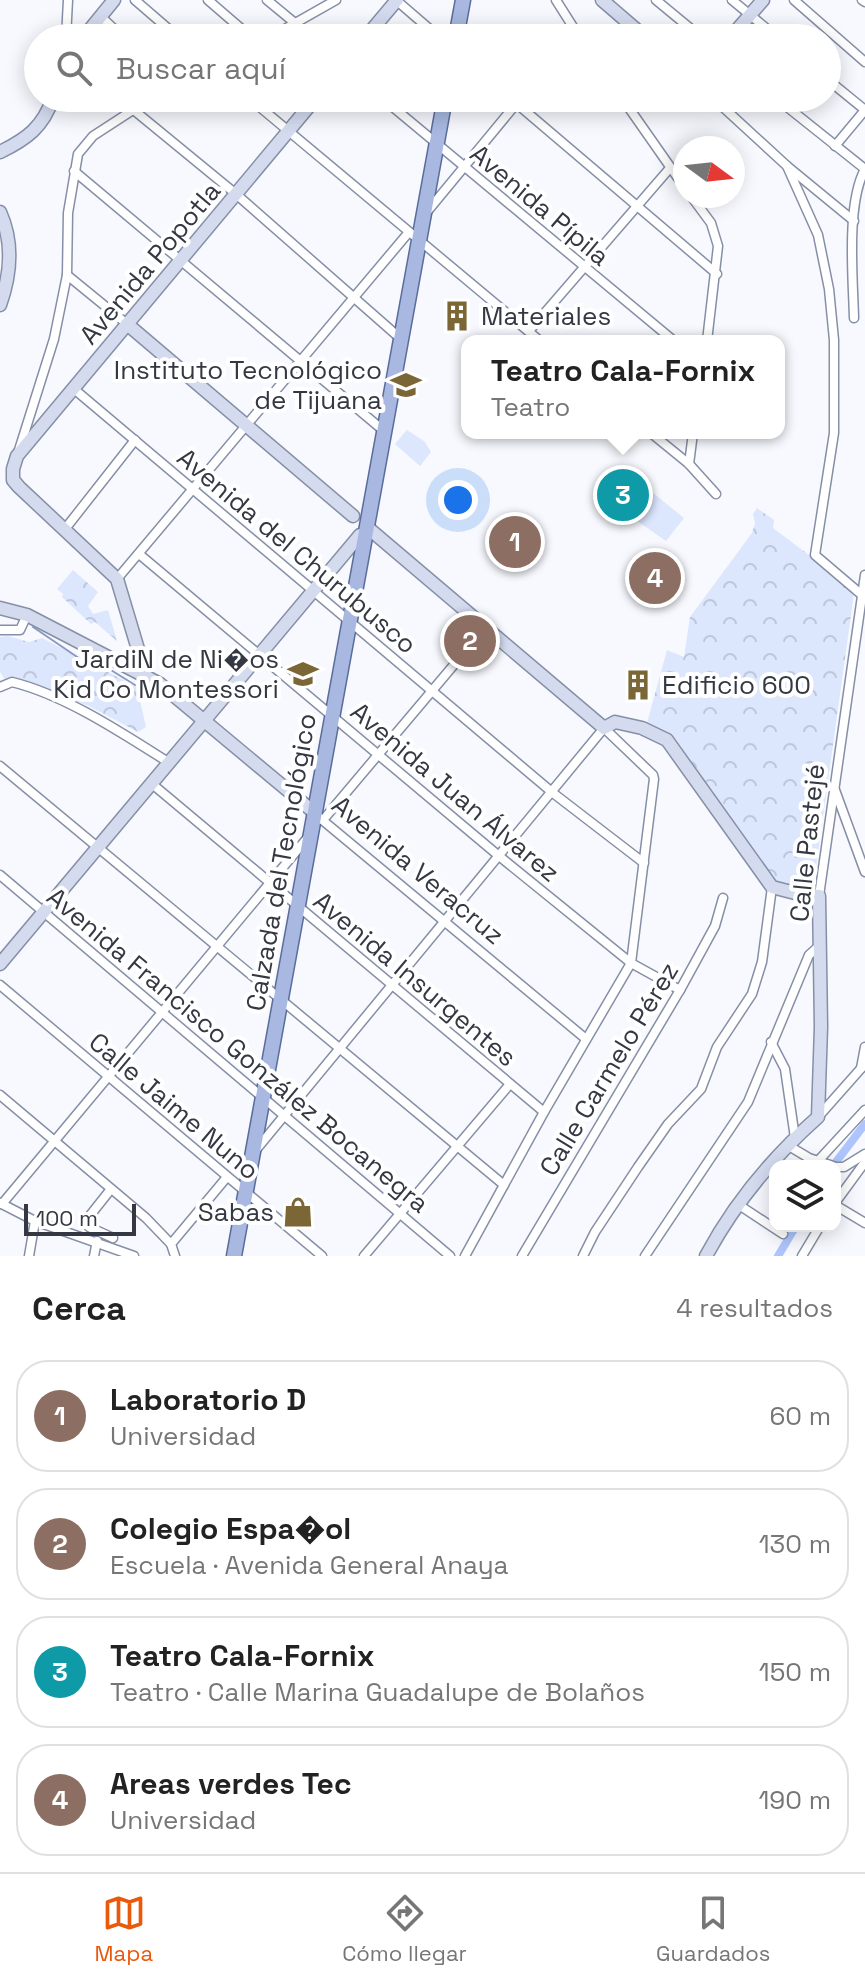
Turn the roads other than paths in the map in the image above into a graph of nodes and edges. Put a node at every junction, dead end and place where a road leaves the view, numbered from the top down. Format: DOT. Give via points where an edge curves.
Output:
graph roads {
  1 [pos="68,0"];
  2 [pos="114,0"];
  3 [pos="135,0"];
  4 [pos="208,0"];
  5 [pos="267,0"];
  6 [pos="336,0"];
  7 [pos="397,0"];
  8 [pos="463,0"];
  9 [pos="556,0"];
  10 [pos="602,0"];
  11 [pos="656,0"];
  12 [pos="732,0"];
  13 [pos="763,0"];
  14 [pos="794,0"];
  15 [pos="750,15"];
  16 [pos="100,16"];
  17 [pos="295,23"];
  18 [pos="67,24"];
  19 [pos="94,24"];
  20 [pos="109,24"];
  21 [pos="163,24"];
  22 [pos="236,24"];
  23 [pos="377,24"];
  24 [pos="424,24"];
  25 [pos="459,24"];
  26 [pos="569,24"];
  27 [pos="630,24"];
  28 [pos="685,24"];
  29 [pos="742,24"];
  30 [pos="761,24"];
  31 [pos="821,24"];
  32 [pos="841,41"];
  33 [pos="865,62"];
  34 [pos="841,90"];
  35 [pos="865,110"];
  36 [pos="47,112"];
  37 [pos="130,112"];
  38 [pos="135,112"];
  39 [pos="265,112"];
  40 [pos="305,112"];
  41 [pos="398,112"];
  42 [pos="442,112"];
  43 [pos="507,112"];
  44 [pos="530,112"];
  45 [pos="632,112"];
  46 [pos="728,112"];
  47 [pos="793,112"];
  48 [pos="289,132"];
  49 [pos="436,145"];
  50 [pos="835,146"];
  51 [pos="0,152"];
  52 [pos="787,166"];
  53 [pos="464,167"];
  54 [pos="670,168"];
  55 [pos="865,169"];
  56 [pos="74,171"];
  57 [pos="673,172"];
  58 [pos="236,194"];
  59 [pos="637,206"];
  60 [pos="700,208"];
  61 [pos="0,212"];
  62 [pos="423,217"];
  63 [pos="854,221"];
  64 [pos="414,236"];
  65 [pos="180,261"];
  66 [pos="584,267"];
  67 [pos="717,274"];
  68 [pos="67,275"];
  69 [pos="355,298"];
  70 [pos="0,305"];
  71 [pos="854,318"];
  72 [pos="127,324"];
  73 [pos="529,331"];
  74 [pos="533,335"];
  75 [pos="667,335"];
  76 [pos="708,335"];
  77 [pos="401,339"];
  78 [pos="301,360"];
  79 [pos="74,389"];
  80 [pos="246,426"];
  81 [pos="384,431"];
  82 [pos="658,439"];
  83 [pos="692,439"];
  84 [pos="135,440"];
  85 [pos="17,456"];
  86 [pos="689,464"];
  87 [pos="6,478"];
  88 [pos="193,489"];
  89 [pos="716,494"];
  90 [pos="353,516"];
  91 [pos="65,529"];
  92 [pos="363,531"];
  93 [pos="139,554"];
  94 [pos="865,575"];
  95 [pos="117,579"];
  96 [pos="313,590"];
  97 [pos="862,595"];
  98 [pos="0,608"];
  99 [pos="27,615"];
  100 [pos="349,621"];
  101 [pos="485,628"];
  102 [pos="0,630"];
  103 [pos="259,655"];
  104 [pos="146,676"];
  105 [pos="0,687"];
  106 [pos="432,691"];
  107 [pos="332,716"];
  108 [pos="203,719"];
  109 [pos="604,728"];
  110 [pos="378,755"];
  111 [pos="168,762"];
  112 [pos="0,766"];
  113 [pos="151,783"];
  114 [pos="834,786"];
  115 [pos="553,793"];
  116 [pos="319,816"];
  117 [pos="311,833"];
  118 [pos="98,847"];
  119 [pos="499,856"];
  120 [pos="644,863"];
  121 [pos="865,872"];
  122 [pos="0,875"];
  123 [pos="269,883"];
  124 [pos="772,887"];
  125 [pos="819,896"];
  126 [pos="723,898"];
  127 [pos="298,906"];
  128 [pos="44,912"];
  129 [pos="444,921"];
  130 [pos="819,946"];
  131 [pos="216,947"];
  132 [pos="631,963"];
  133 [pos="0,964"];
  134 [pos="391,984"];
  135 [pos="0,985"];
  136 [pos="680,990"];
  137 [pos="280,1001"];
  138 [pos="162,1011"];
  139 [pos="586,1039"];
  140 [pos="771,1042"];
  141 [pos="865,1047"];
  142 [pos="338,1048"];
  143 [pos="863,1066"];
  144 [pos="108,1077"];
  145 [pos="510,1084"];
  146 [pos="0,1095"];
  147 [pos="263,1097"];
  148 [pos="865,1110"];
  149 [pos="544,1112"];
  150 [pos="284,1115"];
  151 [pos="818,1117"];
  152 [pos="54,1141"];
  153 [pos="792,1142"];
  154 [pos="456,1147"];
  155 [pos="252,1154"];
  156 [pos="865,1154"];
  157 [pos="819,1160"];
  158 [pos="830,1160"];
  159 [pos="865,1162"];
  160 [pos="841,1167"];
  161 [pos="227,1177"];
  162 [pos="504,1185"];
  163 [pos="111,1189"];
  164 [pos="245,1192"];
  165 [pos="841,1196"];
  166 [pos="1,1203"];
  167 [pos="739,1205"];
  168 [pos="841,1208"];
  169 [pos="400,1214"];
  170 [pos="35,1221"];
  171 [pos="769,1223"];
  172 [pos="865,1223"];
  173 [pos="816,1232"];
  174 [pos="113,1238"];
  175 [pos="97,1241"];
  176 [pos="171,1244"];
  177 [pos="710,1255"];
  178 [pos="29,1256"];
  179 [pos="94,1256"];
  180 [pos="134,1256"];
  181 [pos="175,1256"];
  182 [pos="234,1256"];
  183 [pos="322,1256"];
  184 [pos="364,1256"];
  185 [pos="450,1256"];
  186 [pos="465,1256"];
  187 [pos="522,1256"];
  188 [pos="583,1256"];
  189 [pos="645,1256"];
  190 [pos="802,1256"];
  1 -- 18 [label="street"];
  2 -- 16 [label="street"];
  3 -- 21 [label="street"];
  4 -- 22 [label="street"];
  5 -- 17 [label="street"];
  6 -- 17 [label="street"];
  7 -- 23 [label="street"];
  7 -- 24 [label="street"];
  8 -- 25 [label="main road"];
  9 -- 26 [label="street"];
  10 -- 27 [label="street"];
  11 -- 28 [label="street"];
  12 -- 15 [label="street"];
  13 -- 15 [label="street"];
  14 -- 31 [label="street"];
  15 -- 29 [label="street"];
  15 -- 30 [label="street"];
  16 -- 19 [label="street"];
  16 -- 20 [label="street"];
  32 -- 33 [label="street"];
  34 -- 35 [label="street"];
  35 -- 50 [label="street"];
  36 -- 51 [label="street" via="32,135"];
  37 -- 56 [label="street" via="88,140"];
  38 -- 58 [label="street"];
  39 -- 48 [label="street"];
  40 -- 48 [label="street, Avenida Popotla"];
  41 -- 49 [label="street, Avenida Pípila"];
  42 -- 49 [label="main road, Calzada del Tecnológico"];
  43 -- 53 [label="street"];
  44 -- 59 [label="street"];
  45 -- 54 [label="street"];
  46 -- 52 [label="street"];
  47 -- 50 [label="street"];
  48 -- 58 [label="street, Avenida Popotla"];
  48 -- 64 [label="street"];
  49 -- 53 [label="street, Avenida Pípila"];
  49 -- 62 [label="main road, Calzada del Tecnológico"];
  50 -- 55 [label="street"];
  52 -- 63 [label="street"];
  52 -- 97 [label="street" via="818,235 834,340 834,433 815,555"];
  53 -- 62 [label="street"];
  53 -- 66 [label="street, Avenida Pípila"];
  54 -- 57 [label="street"];
  54 -- 59 [label="street"];
  55 -- 63 [label="street"];
  56 -- 65 [label="street"];
  56 -- 68 [label="street"];
  58 -- 65 [label="street, Avenida Popotla"];
  58 -- 69 [label="street"];
  59 -- 66 [label="street"];
  59 -- 67 [label="street"];
  60 -- 67 [label="street" via="718,246"];
  61 -- 70 [label="street" via="10,252"];
  62 -- 64 [label="main road, Calzada del Tecnológico"];
  63 -- 71 [label="street"];
  64 -- 69 [label="street"];
  64 -- 73 [label="street"];
  64 -- 77 [label="main road, Calzada del Tecnológico"];
  65 -- 72 [label="street, Avenida Popotla"];
  65 -- 78 [label="street"];
  66 -- 73 [label="street"];
  66 -- 75 [label="street, Avenida Pípila"];
  67 -- 76 [label="street"];
  68 -- 72 [label="street"];
  68 -- 85 [label="street" via="54,339"];
  69 -- 77 [label="street"];
  69 -- 78 [label="street"];
  72 -- 79 [label="street, Avenida Popotla"];
  72 -- 80 [label="street"];
  73 -- 74 [label="street"];
  77 -- 81 [label="main road, Calzada del Tecnológico"];
  78 -- 80 [label="street"];
  78 -- 81 [label="street"];
  79 -- 84 [label="street, Avenida del Churubusco"];
  79 -- 85 [label="street, Avenida Popotla"];
  80 -- 88 [label="street"];
  80 -- 90 [label="street"];
  81 -- 92 [label="main road, Calzada del Tecnológico"];
  82 -- 86 [label="street"];
  83 -- 86 [label="street"];
  84 -- 88 [label="street, Avenida del Churubusco"];
  84 -- 91 [label="street"];
  85 -- 87 [label="street"];
  86 -- 89 [label="street"];
  87 -- 91 [label="street"];
  88 -- 93 [label="street"];
  88 -- 96 [label="street, Avenida del Churubusco"];
  90 -- 92 [label="street"];
  91 -- 95 [label="street"];
  92 -- 96 [label="street"];
  92 -- 100 [label="main road, Calzada del Tecnológico"];
  92 -- 101 [label="street"];
  93 -- 95 [label="street"];
  93 -- 103 [label="street, Avenida Juan Álvarez"];
  94 -- 97 [label="street, Calle Pastejé"];
  95 -- 104 [label="street"];
  96 -- 100 [label="street, Avenida del Churubusco"];
  96 -- 103 [label="street"];
  97 -- 114 [label="street, Calle Pastejé"];
  98 -- 99 [label="street, Avenida Veracruz"];
  99 -- 102 [label="street" via="20,630"];
  99 -- 104 [label="street, Avenida Veracruz"];
  100 -- 106 [label="street, Avenida del Churubusco"];
  100 -- 107 [label="main road, Calzada del Tecnológico"];
  101 -- 106 [label="street"];
  101 -- 109 [label="street"];
  103 -- 107 [label="street, Avenida Juan Álvarez"];
  103 -- 108 [label="street"];
  104 -- 108 [label="street, Avenida Veracruz"];
  105 -- 111 [label="street" via="14,682 38,692 97,719"];
  106 -- 110 [label="street"];
  106 -- 115 [label="street, Avenida del Churubusco"];
  107 -- 110 [label="street, Avenida Juan Álvarez"];
  107 -- 116 [label="main road, Calzada del Tecnológico"];
  108 -- 111 [label="street"];
  108 -- 116 [label="street, Avenida Veracruz"];
  109 -- 115 [label="street"];
  109 -- 120 [label="street" via="653,775"];
  109 -- 124 [label="street" via="615,722 667,740"];
  110 -- 116 [label="street"];
  110 -- 119 [label="street, Avenida Juan Álvarez"];
  111 -- 113 [label="street"];
  112 -- 118 [label="street"];
  113 -- 118 [label="street"];
  113 -- 123 [label="street, Avenida Insurgentes"];
  114 -- 121 [label="street"];
  114 -- 125 [label="street, Calle Pastejé"];
  115 -- 119 [label="street"];
  115 -- 120 [label="street, Avenida del Churubusco"];
  116 -- 117 [label="main road, Calzada del Tecnológico"];
  116 -- 129 [label="street, Avenida Veracruz"];
  117 -- 123 [label="street"];
  117 -- 127 [label="main road, Calzada del Tecnológico"];
  118 -- 128 [label="street"];
  118 -- 131 [label="street"];
  119 -- 129 [label="street"];
  119 -- 132 [label="street, Avenida Juan Álvarez"];
  120 -- 132 [label="street"];
  122 -- 128 [label="street, Avenida Francisco González Bocanegra"];
  123 -- 127 [label="street, Avenida Insurgentes"];
  123 -- 131 [label="street"];
  124 -- 125 [label="street"];
  124 -- 188 [label="street" via="752,994 717,1047 701,1089 668,1124"];
  125 -- 130 [label="street, Calle Pastejé"];
  126 -- 136 [label="street, Calle Carmelo Pérez" via="715,926"];
  127 -- 134 [label="street, Avenida Insurgentes"];
  127 -- 137 [label="main road, Calzada del Tecnológico"];
  128 -- 133 [label="street"];
  128 -- 138 [label="street, Avenida Francisco González Bocanegra"];
  129 -- 134 [label="street"];
  129 -- 139 [label="street, Avenida Veracruz"];
  130 -- 140 [label="street" via="809,955"];
  130 -- 151 [label="street, Calle Pastejé"];
  131 -- 137 [label="street"];
  131 -- 138 [label="street"];
  132 -- 136 [label="street, Avenida Juan Álvarez"];
  132 -- 139 [label="street"];
  134 -- 142 [label="street"];
  134 -- 145 [label="street, Avenida Insurgentes"];
  135 -- 144 [label="street, Calle Jaime Nuno"];
  136 -- 187 [label="street, Calle Carmelo Pérez"];
  137 -- 142 [label="street"];
  137 -- 147 [label="main road, Calzada del Tecnológico"];
  138 -- 144 [label="street"];
  138 -- 147 [label="street, Avenida Francisco González Bocanegra"];
  139 -- 149 [label="street"];
  140 -- 153 [label="street" via="785,1069"];
  140 -- 189 [label="street" via="748,1102"];
  141 -- 143 [label="street"];
  142 -- 150 [label="street"];
  142 -- 154 [label="street"];
  143 -- 151 [label="street"];
  144 -- 152 [label="street"];
  144 -- 161 [label="street, Calle Jaime Nuno"];
  145 -- 149 [label="street, Avenida Insurgentes"];
  145 -- 154 [label="street"];
  146 -- 152 [label="street"];
  147 -- 150 [label="street, Avenida Francisco González Bocanegra"];
  147 -- 155 [label="main road, Calzada del Tecnológico"];
  148 -- 158 [label="street"];
  149 -- 162 [label="street"];
  150 -- 155 [label="street"];
  150 -- 169 [label="street, Avenida Francisco González Bocanegra"];
  151 -- 153 [label="street"];
  152 -- 163 [label="street"];
  152 -- 166 [label="street"];
  153 -- 157 [label="street"];
  153 -- 167 [label="street"];
  154 -- 162 [label="street"];
  154 -- 169 [label="street"];
  155 -- 164 [label="main road, Calzada del Tecnológico"];
  156 -- 160 [label="street"];
  159 -- 165 [label="street"];
  161 -- 164 [label="street, Calle Jaime Nuno"];
  161 -- 176 [label="street"];
  162 -- 186 [label="street"];
  163 -- 174 [label="street" via="87,1223"];
  163 -- 176 [label="street"];
  164 -- 182 [label="main road, Calzada del Tecnológico"];
  164 -- 183 [label="street, Calle Jaime Nuno"];
  166 -- 170 [label="street"];
  167 -- 171 [label="street"];
  167 -- 177 [label="street"];
  168 -- 172 [label="street"];
  169 -- 184 [label="street"];
  169 -- 185 [label="street, Avenida Francisco González Bocanegra"];
  170 -- 175 [label="street"];
  170 -- 178 [label="street"];
  173 -- 190 [label="street"];
  175 -- 179 [label="street"];
  175 -- 180 [label="street"];
  176 -- 181 [label="street"];
}
